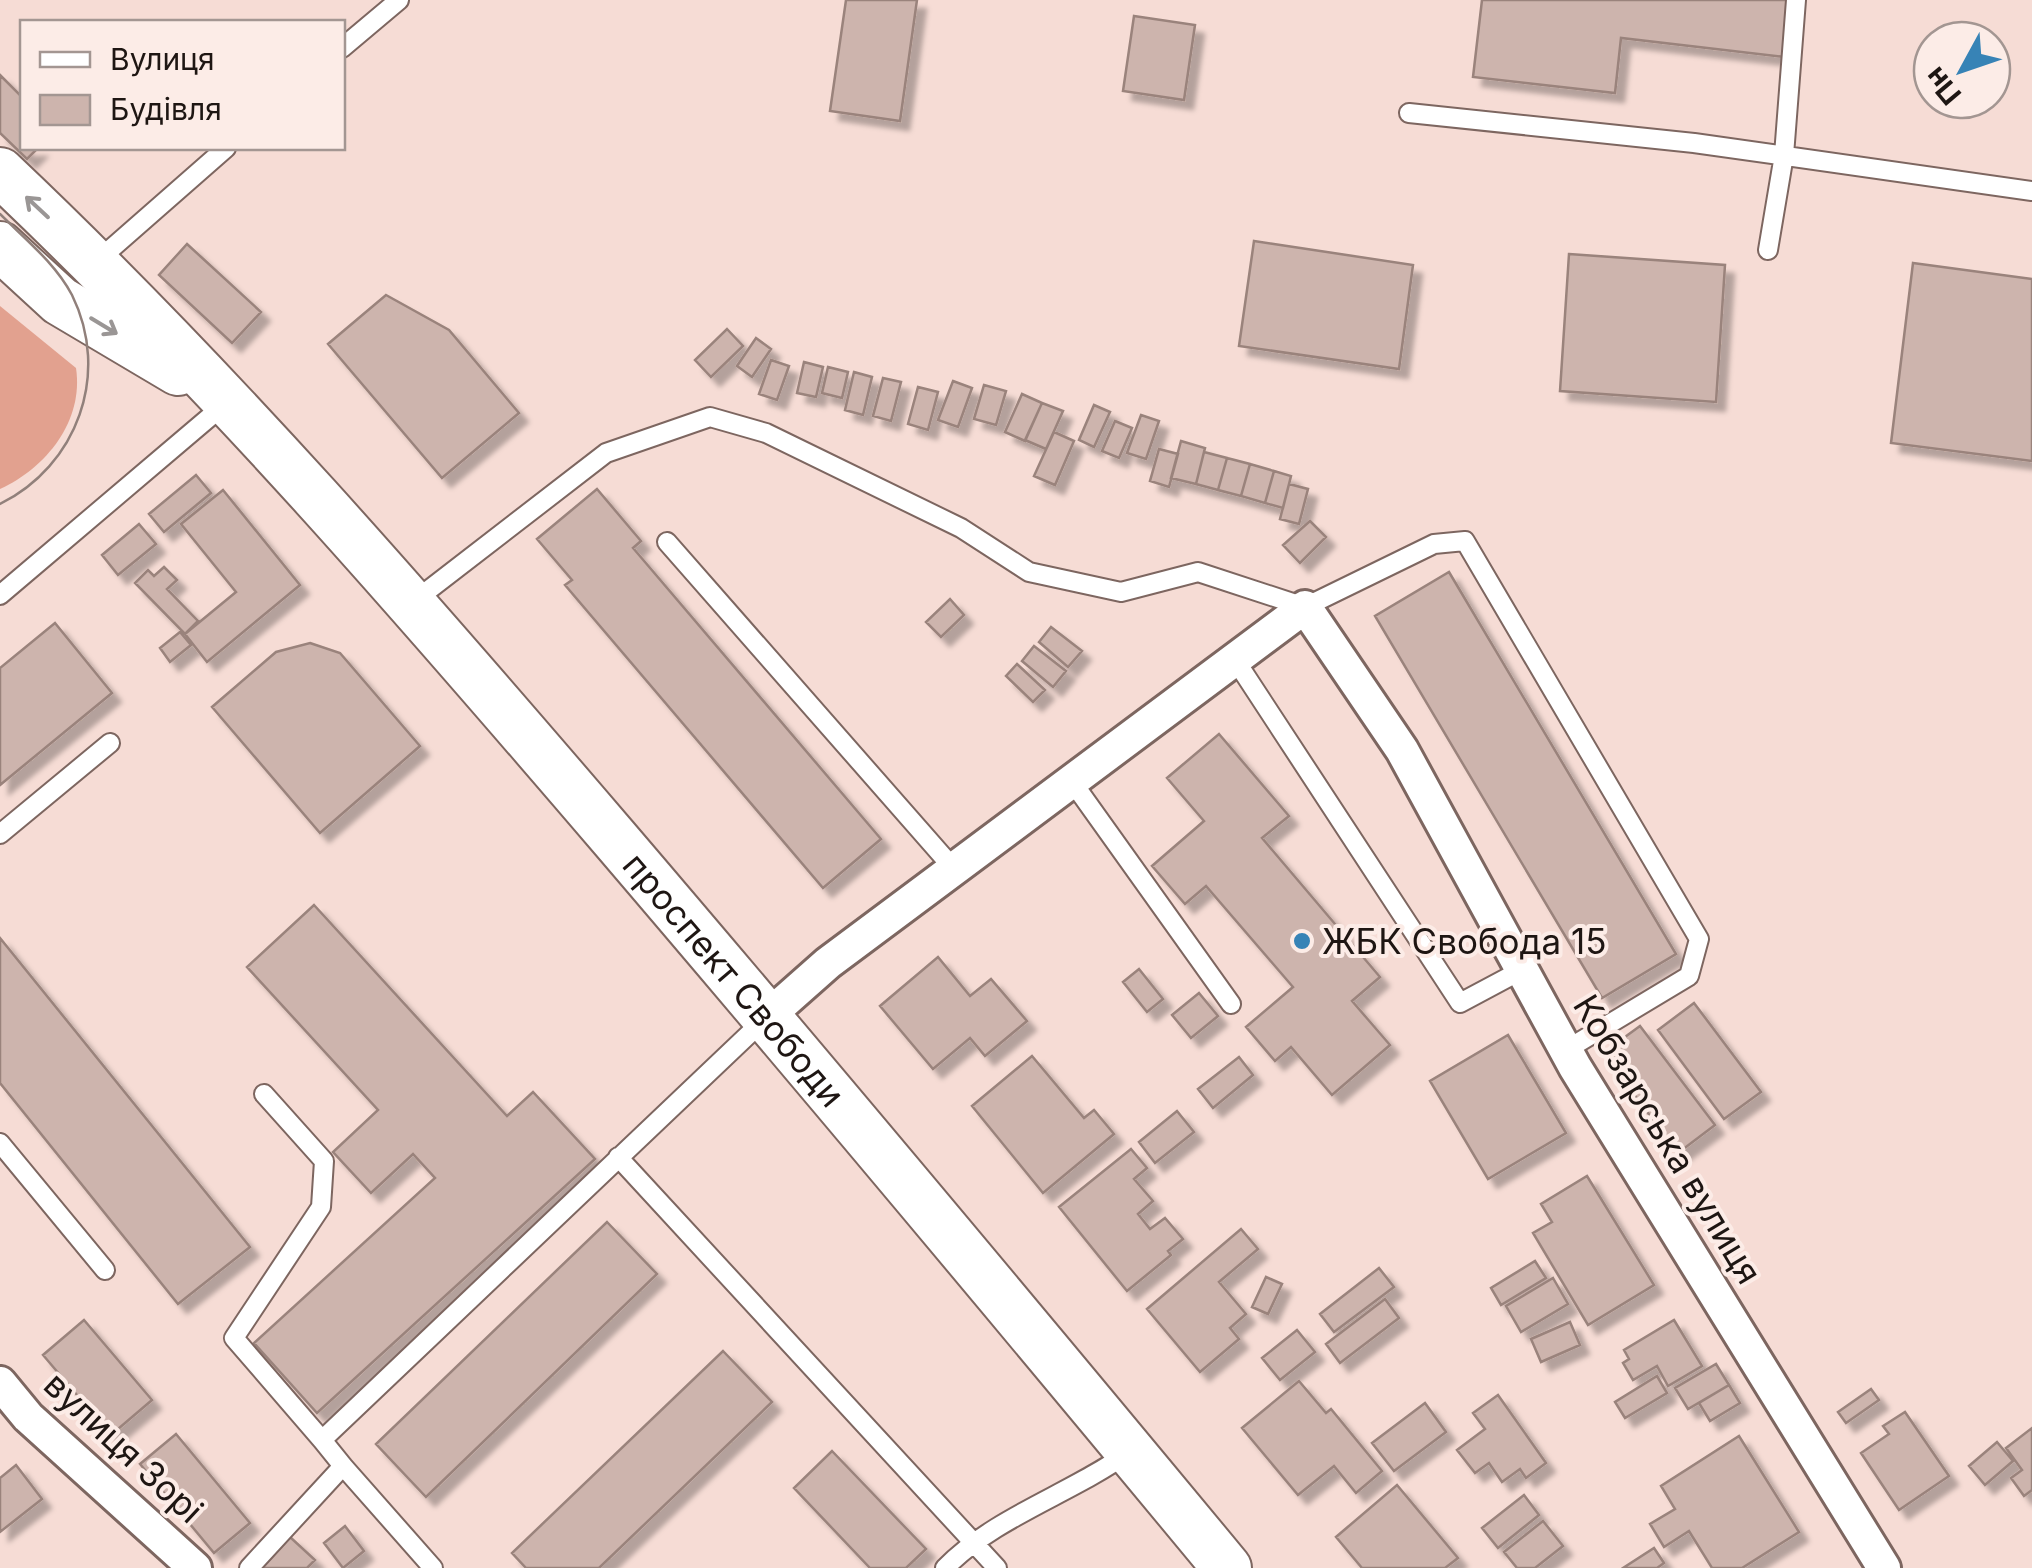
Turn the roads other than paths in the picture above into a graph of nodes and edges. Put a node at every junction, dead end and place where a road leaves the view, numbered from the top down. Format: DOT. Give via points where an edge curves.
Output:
graph roads {
  1 [pos="398,0"];
  2 [pos="1796,0"];
  3 [pos="345,45"];
  4 [pos="1408,113"];
  5 [pos="224,150"];
  6 [pos="1784,154"];
  7 [pos="0,172"];
  8 [pos="2032,190"];
  9 [pos="0,246"];
  10 [pos="1768,250"];
  11 [pos="96,262"];
  12 [pos="228,401"];
  13 [pos="667,542"];
  14 [pos="0,594"];
  15 [pos="413,602"];
  16 [pos="1305,607"];
  17 [pos="1234,658"];
  18 [pos="110,743"];
  19 [pos="1072,780"];
  20 [pos="0,834"];
  21 [pos="954,869"];
  22 [pos="1522,970"];
  23 [pos="1231,1004"];
  24 [pos="768,1017"];
  25 [pos="1566,1050"];
  26 [pos="264,1094"];
  27 [pos="0,1143"];
  28 [pos="618,1157"];
  29 [pos="105,1270"];
  30 [pos="0,1383"];
  31 [pos="322,1440"];
  32 [pos="1130,1451"];
  33 [pos="342,1466"];
  34 [pos="972,1540"];
  35 [pos="195,1568"];
  36 [pos="249,1568"];
  37 [pos="432,1568"];
  38 [pos="945,1568"];
  39 [pos="997,1568"];
  40 [pos="1227,1568"];
  41 [pos="1884,1568"];
  1 -- 3 [label="lane"];
  2 -- 6 [label="lane"];
  4 -- 6 [label="lane"];
  5 -- 11 [label="lane"];
  6 -- 8 [label="lane"];
  6 -- 10 [label="lane"];
  11 -- 7 [label="main road, проспект Свободи, one-way"];
  9 -- 12 [label="main road, проспект Свободи, one-way" via="60,301"];
  11 -- 12 [label="main road, проспект Свободи"];
  12 -- 14 [label="lane"];
  12 -- 15 [label="main road, проспект Свободи"];
  13 -- 21 [label="lane"];
  15 -- 16 [label="lane" via="606,453 710,417 766,433 943,520 1029,572 1122,592 1198,572"];
  15 -- 24 [label="main road, проспект Свободи"];
  16 -- 17 [label="street"];
  16 -- 22 [label="street, Кобзарська вулиця" via="1402,750"];
  16 -- 25 [label="lane" via="1434,544 1465,542 1582,740 1699,939 1689,976"];
  17 -- 19 [label="street"];
  17 -- 22 [label="lane" via="1460,1003"];
  18 -- 20 [label="lane"];
  19 -- 21 [label="street"];
  19 -- 23 [label="lane"];
  21 -- 24 [label="street" via="803,982"];
  22 -- 25 [label="street, Кобзарська вулиця"];
  24 -- 28 [label="lane"];
  24 -- 32 [label="main road, проспект Свободи"];
  25 -- 41 [label="street, Кобзарська вулиця"];
  26 -- 31 [label="lane" via="324,1161 321,1207 234,1338"];
  27 -- 29 [label="lane"];
  28 -- 31 [label="lane"];
  28 -- 34 [label="lane"];
  30 -- 35 [label="street, вулиця Зорі" via="28,1418"];
  31 -- 33 [label="lane"];
  32 -- 34 [label="lane" via="1092,1479"];
  32 -- 40 [label="main road, проспект Свободи"];
  33 -- 36 [label="lane"];
  33 -- 37 [label="lane"];
  34 -- 38 [label="lane"];
  34 -- 39 [label="lane"];
}
